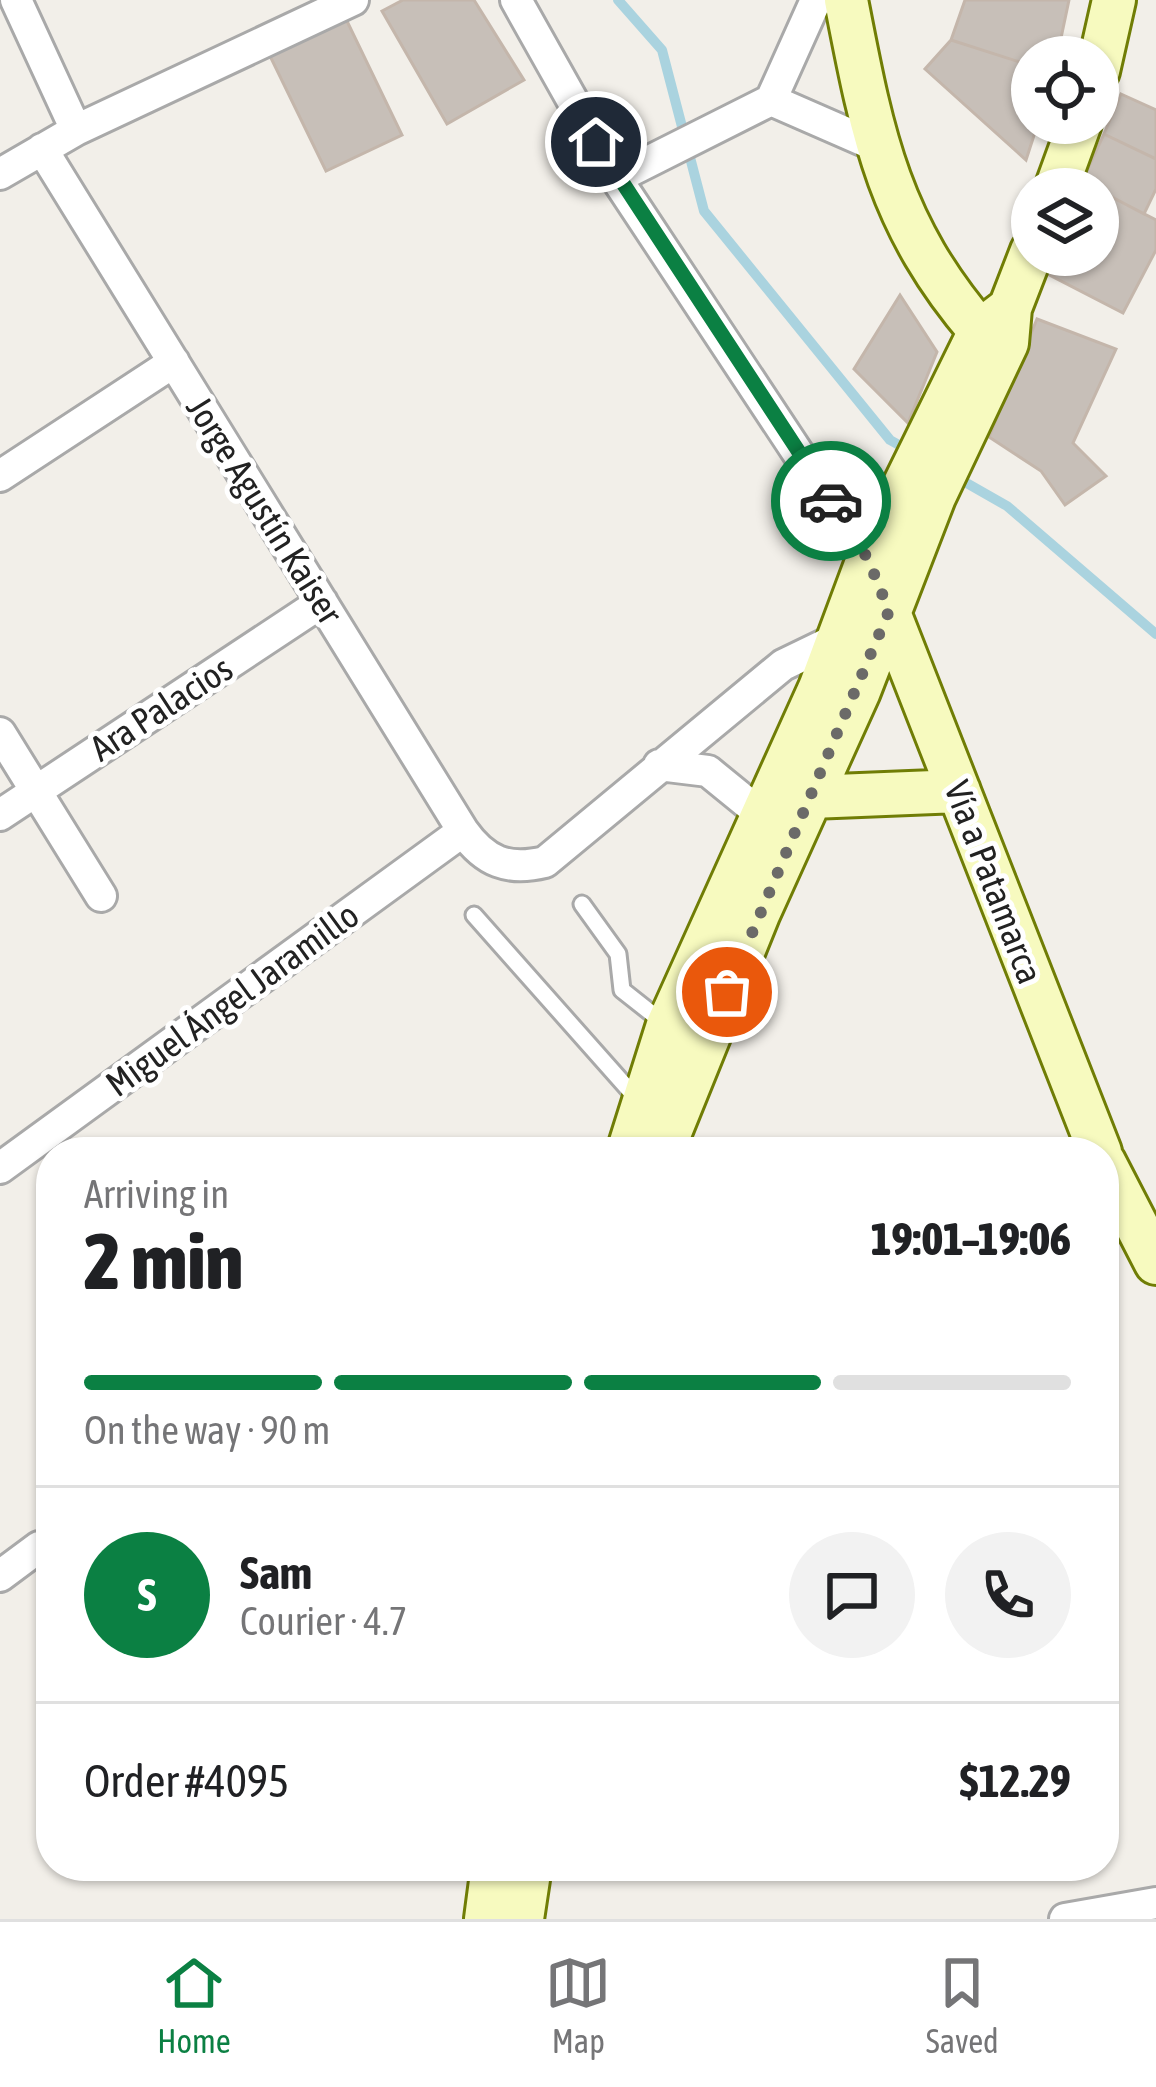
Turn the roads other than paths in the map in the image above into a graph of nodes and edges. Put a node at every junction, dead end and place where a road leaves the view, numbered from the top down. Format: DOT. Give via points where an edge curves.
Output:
graph roads {
  1 [pos="16,0"];
  2 [pos="353,0"];
  3 [pos="516,0"];
  4 [pos="816,0"];
  5 [pos="846,0"];
  6 [pos="1114,0"];
  7 [pos="1106,36"];
  8 [pos="768,102"];
  9 [pos="76,130"];
  10 [pos="874,145"];
  11 [pos="42,149"];
  12 [pos="630,171"];
  13 [pos="0,174"];
  14 [pos="1018,276"];
  15 [pos="995,319"];
  16 [pos="174,362"];
  17 [pos="0,476"];
  18 [pos="918,492"];
  19 [pos="868,559"];
  20 [pos="322,602"];
  21 [pos="868,630"];
  22 [pos="0,733"];
  23 [pos="659,765"];
  24 [pos="35,790"];
  25 [pos="959,790"];
  26 [pos="811,797"];
  27 [pos="0,815"];
  28 [pos="762,815"];
  29 [pos="463,831"];
  30 [pos="100,896"];
  31 [pos="582,904"];
  32 [pos="474,915"];
  33 [pos="668,1025"];
  34 [pos="640,1102"];
  35 [pos="43,1137"];
  36 [pos="632,1137"];
  37 [pos="668,1137"];
  38 [pos="1094,1137"];
  39 [pos="36,1142"];
  40 [pos="0,1168"];
  41 [pos="1119,1191"];
  42 [pos="1156,1263"];
  43 [pos="36,1549"];
  44 [pos="0,1576"];
  45 [pos="491,1881"];
  46 [pos="528,1881"];
  47 [pos="1156,1903"];
  48 [pos="486,1919"];
  49 [pos="522,1919"];
  50 [pos="1065,1919"];
  1 -- 9 [label="street"];
  2 -- 9 [label="street"];
  3 -- 12 [label="street"];
  4 -- 8 [label="street"];
  5 -- 10 [label="street"];
  6 -- 7 [label="street"];
  8 -- 10 [label="street"];
  8 -- 12 [label="street"];
  9 -- 11 [label="street"];
  10 -- 15 [label="street" via="935,279"];
  11 -- 13 [label="street"];
  11 -- 16 [label="street, Jorge Agustín Kaiser"];
  12 -- 19 [label="street"];
  14 -- 15 [label="street"];
  15 -- 18 [label="street" via="1007,343 956,414"];
  16 -- 17 [label="street"];
  16 -- 20 [label="street, Jorge Agustín Kaiser"];
  18 -- 19 [label="street"];
  18 -- 21 [label="street"];
  19 -- 21 [label="street, Vía a Patamarca"];
  20 -- 24 [label="street, Ara Palacios"];
  20 -- 29 [label="street, Jorge Agustín Kaiser"];
  21 -- 23 [label="street" via="783,664"];
  21 -- 25 [label="street, Vía a Patamarca"];
  21 -- 26 [label="street"];
  21 -- 28 [label="street"];
  22 -- 24 [label="street"];
  23 -- 28 [label="street" via="708,771"];
  23 -- 29 [label="street, Jorge Agustín Kaiser" via="545,862 518,869 496,863"];
  24 -- 27 [label="street, Ara Palacios"];
  24 -- 30 [label="street"];
  25 -- 26 [label="street"];
  25 -- 38 [label="street, Vía a Patamarca"];
  26 -- 37 [label="street"];
  28 -- 33 [label="street"];
  29 -- 35 [label="street, Miguel Ángel Jaramillo"];
  31 -- 33 [label="lane" via="618,953 622,990"];
  32 -- 34 [label="lane"];
  33 -- 34 [label="street"];
  34 -- 36 [label="street"];
  39 -- 40 [label="street, Miguel Ángel Jaramillo"];
  41 -- 42 [label="street"];
  43 -- 44 [label="street"];
  45 -- 48 [label="street"];
  46 -- 49 [label="street"];
  47 -- 50 [label="street"];
}
